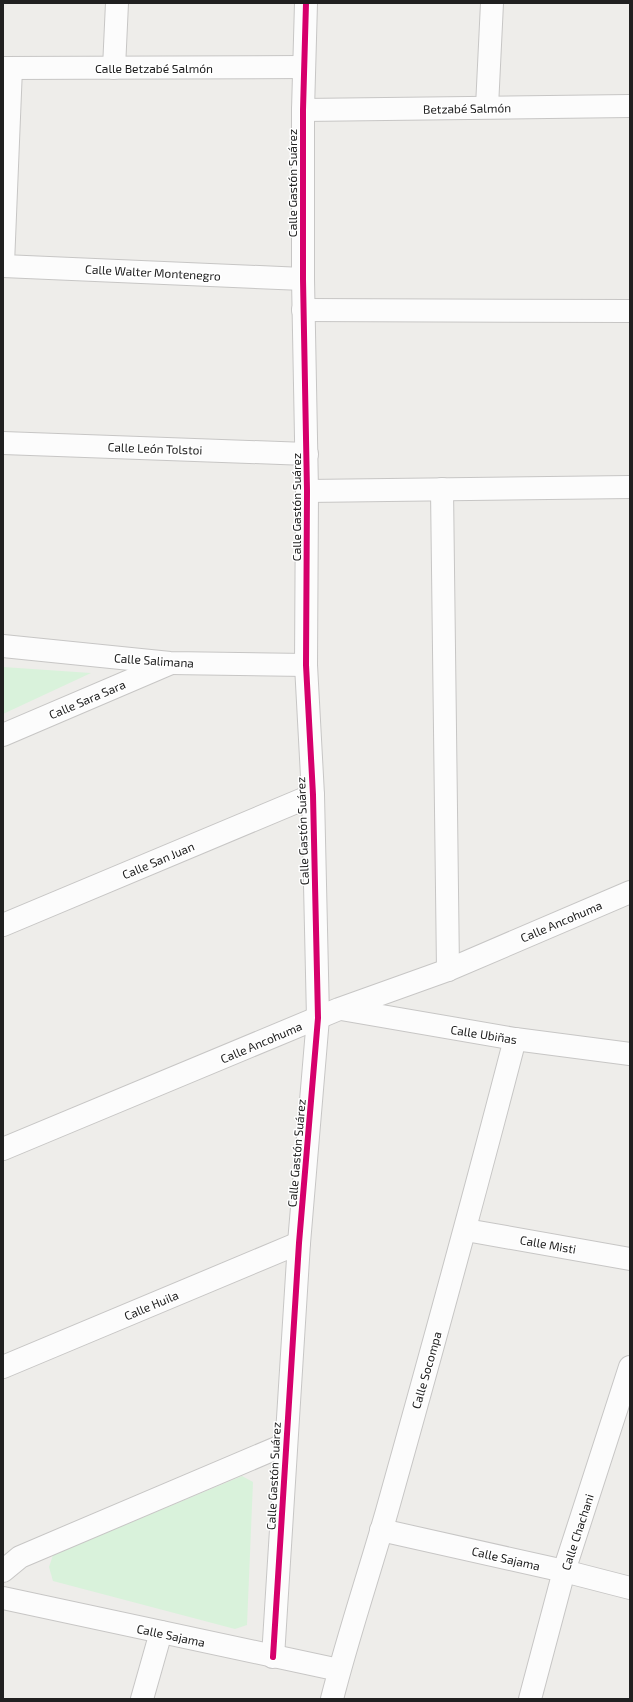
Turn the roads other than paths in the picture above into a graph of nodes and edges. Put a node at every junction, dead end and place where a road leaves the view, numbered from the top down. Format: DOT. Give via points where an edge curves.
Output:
graph roads {
  1 [pos="117,3"];
  2 [pos="306,3"];
  3 [pos="492,3"];
  4 [pos="304,67"];
  5 [pos="7,68"];
  6 [pos="114,68"];
  7 [pos="630,106"];
  8 [pos="487,107"];
  9 [pos="303,110"];
  10 [pos="3,265"];
  11 [pos="303,279"];
  12 [pos="303,310"];
  13 [pos="630,311"];
  14 [pos="3,443"];
  15 [pos="307,454"];
  16 [pos="630,487"];
  17 [pos="442,489"];
  18 [pos="307,490"];
  19 [pos="3,646"];
  20 [pos="170,663"];
  21 [pos="306,665"];
  22 [pos="3,735"];
  23 [pos="313,796"];
  24 [pos="630,892"];
  25 [pos="3,925"];
  26 [pos="448,970"];
  27 [pos="339,1009"];
  28 [pos="318,1018"];
  29 [pos="515,1039"];
  30 [pos="630,1054"];
  31 [pos="3,1148"];
  32 [pos="466,1230"];
  33 [pos="299,1243"];
  34 [pos="630,1259"];
  35 [pos="630,1367"];
  36 [pos="3,1368"];
  37 [pos="626,1394"];
  38 [pos="286,1444"];
  39 [pos="381,1530"];
  40 [pos="3,1571"];
  41 [pos="564,1571"];
  42 [pos="630,1588"];
  43 [pos="3,1598"];
  44 [pos="161,1632"];
  45 [pos="273,1657"];
  46 [pos="339,1670"];
  47 [pos="142,1699"];
  48 [pos="332,1699"];
  49 [pos="530,1699"];
  1 -- 6 [label="street"];
  2 -- 4 [label="street, Calle Gastón Suárez"];
  3 -- 8 [label="street"];
  4 -- 6 [label="street, Calle Betzabé Salmón"];
  4 -- 9 [label="street, Calle Gastón Suárez"];
  5 -- 6 [label="street, Calle Betzabé Salmón"];
  5 -- 10 [label="street"];
  7 -- 8 [label="street, Betzabé Salmón"];
  8 -- 9 [label="street, Betzabé Salmón"];
  9 -- 11 [label="street, Calle Gastón Suárez"];
  10 -- 11 [label="street, Calle Walter Montenegro"];
  11 -- 12 [label="street, Calle Gastón Suárez"];
  12 -- 13 [label="street"];
  12 -- 15 [label="street, Calle Gastón Suárez"];
  14 -- 15 [label="street, Calle León Tolstoi"];
  15 -- 18 [label="street, Calle Gastón Suárez"];
  16 -- 17 [label="street"];
  17 -- 18 [label="street"];
  17 -- 26 [label="street"];
  18 -- 21 [label="street, Calle Gastón Suárez"];
  19 -- 20 [label="street, Calle Salimana"];
  20 -- 21 [label="street, Calle Salimana"];
  20 -- 22 [label="street, Calle Sara Sara"];
  21 -- 23 [label="street, Calle Gastón Suárez"];
  23 -- 25 [label="street, Calle San Juan"];
  23 -- 28 [label="street, Calle Gastón Suárez"];
  24 -- 26 [label="street, Calle Ancohuma"];
  26 -- 27 [label="street, Calle Ancohuma"];
  27 -- 28 [label="street, Calle Ancohuma"];
  27 -- 29 [label="street, Calle Ubiñas"];
  28 -- 31 [label="street, Calle Ancohuma"];
  28 -- 33 [label="street, Calle Gastón Suárez"];
  29 -- 30 [label="street, Calle Ubiñas"];
  29 -- 32 [label="street, Calle Socompa"];
  32 -- 34 [label="street, Calle Misti"];
  32 -- 39 [label="street, Calle Socompa"];
  33 -- 36 [label="street, Calle Huila"];
  33 -- 38 [label="street, Calle Gastón Suárez"];
  35 -- 37 [label="street, Calle Chachani"];
  37 -- 41 [label="street, Calle Chachani"];
  38 -- 40 [label="street" via="20,1557"];
  38 -- 45 [label="street, Calle Gastón Suárez"];
  39 -- 41 [label="street, Calle Sajama"];
  39 -- 46 [label="street, Calle Socompa"];
  41 -- 42 [label="street, Calle Sajama"];
  41 -- 49 [label="street, Calle Chachani"];
  43 -- 44 [label="street, Calle Sajama"];
  44 -- 45 [label="street, Calle Sajama"];
  44 -- 47 [label="street"];
  45 -- 46 [label="street, Calle Sajama"];
  46 -- 48 [label="street, Calle Socompa"];
}
